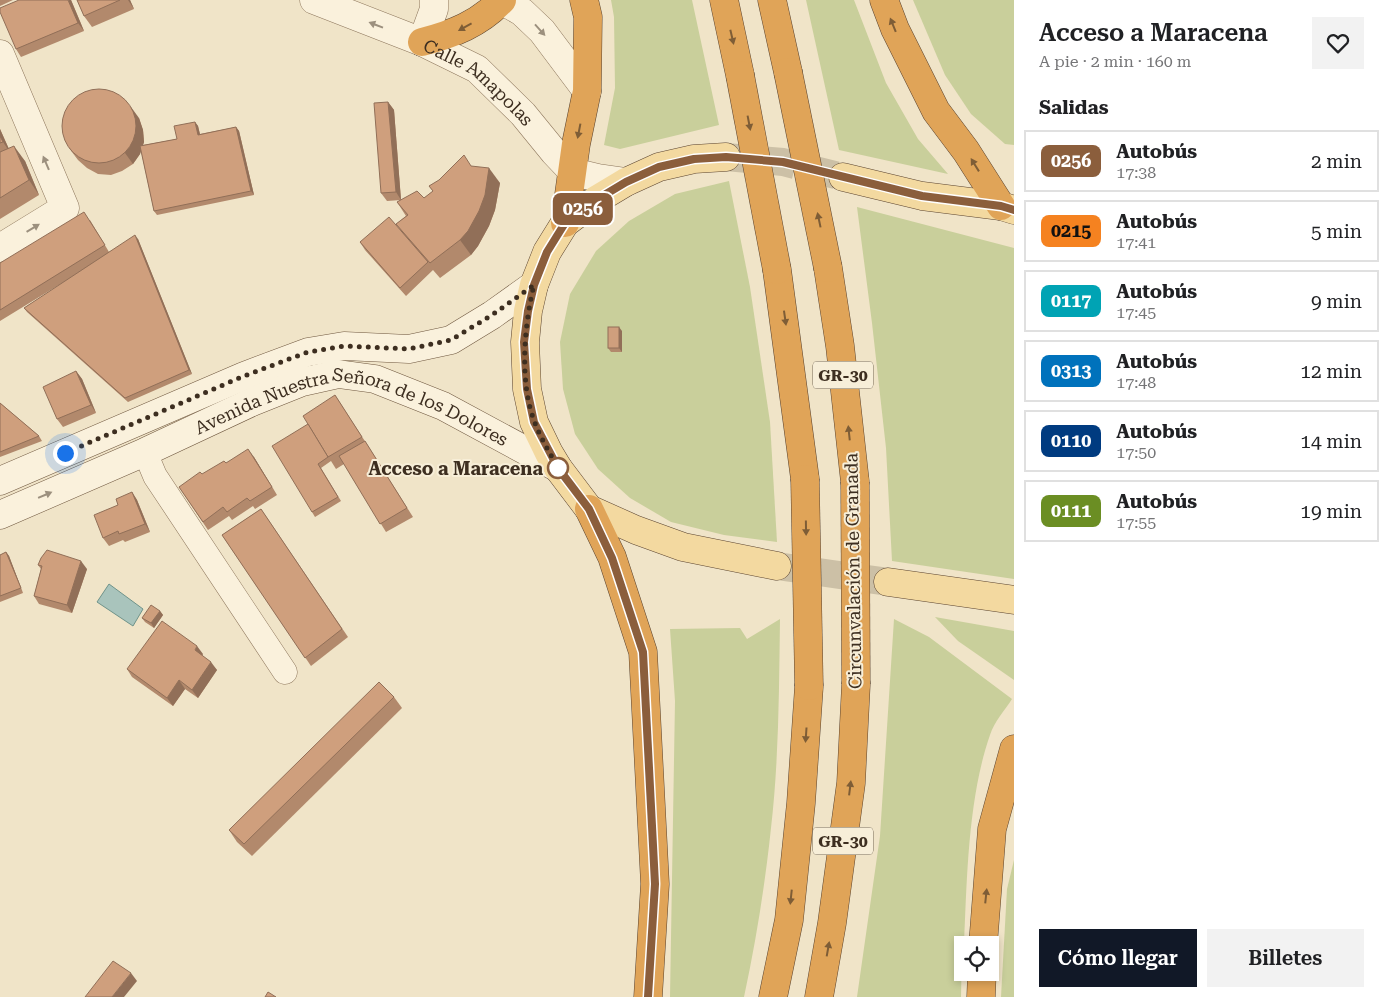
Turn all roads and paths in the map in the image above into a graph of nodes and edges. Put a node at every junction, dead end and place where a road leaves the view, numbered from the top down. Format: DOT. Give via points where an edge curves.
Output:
graph roads {
  1 [pos="314,0"];
  2 [pos="434,0"];
  3 [pos="502,0"];
  4 [pos="584,0"];
  5 [pos="724,0"];
  6 [pos="772,0"];
  7 [pos="884,0"];
  8 [pos="422,42"];
  9 [pos="0,54"];
  10 [pos="587,91"];
  11 [pos="726,157"];
  12 [pos="573,172"];
  13 [pos="842,177"];
  14 [pos="626,182"];
  15 [pos="1011,209"];
  16 [pos="565,223"];
  17 [pos="0,248"];
  18 [pos="534,285"];
  19 [pos="145,452"];
  20 [pos="558,468"];
  21 [pos="0,481"];
  22 [pos="589,509"];
  23 [pos="0,515"];
  24 [pos="777,566"];
  25 [pos="888,582"];
  26 [pos="1014,600"];
  27 [pos="285,672"];
  28 [pos="1014,749"];
  29 [pos="984,936"];
  30 [pos="982,981"];
  31 [pos="648,997"];
  32 [pos="773,997"];
  33 [pos="819,997"];
  34 [pos="981,997"];
  8 -- 1 [label="main road, Calle Amapolas, one-way"];
  2 -- 8 [label="main road"];
  3 -- 8 [label="highway, one-way" via="488,14 452,34"];
  3 -- 10 [label="main road, one-way" via="522,12 542,31"];
  4 -- 10 [label="highway" via="588,17"];
  5 -- 32 [label="highway, GR-30, one-way, bridge" via="777,270 805,480 809,686 789,920"];
  33 -- 6 [label="highway, Circunvalación de Granada / GR-30, one-way, bridge" via="851,783 856,684 855,482 828,268"];
  15 -- 7 [label="highway, one-way" via="936,111"];
  8 -- 12 [label="main road, Calle Amapolas" via="477,69 523,114"];
  17 -- 9 [label="main road, one-way" via="65,208"];
  10 -- 12 [label="highway, one-way"];
  11 -- 14 [label="main road" via="694,159 659,167"];
  12 -- 14 [label="main road"];
  12 -- 16 [label="highway"];
  13 -- 15 [label="main road" via="922,196"];
  14 -- 16 [label="main road"];
  16 -- 18 [label="main road" via="547,252"];
  18 -- 20 [label="main road" via="524,342 527,389 534,422"];
  18 -- 21 [label="main road, Avenida Nuestra Señora de los Dolores" via="451,340 409,349 344,346 308,352 244,376"];
  19 -- 20 [label="main road, Avenida Nuestra Señora de los Dolores" via="285,388 338,374 375,379 444,406"];
  23 -- 19 [label="main road, Avenida Nuestra Señora de los Dolores, one-way"];
  19 -- 27 [label="street" via="156,476"];
  20 -- 22 [label="main road"];
  22 -- 24 [label="main road" via="683,547"];
  22 -- 31 [label="highway" via="612,558 643,652 655,884"];
  25 -- 26 [label="main road"];
  29 -- 28 [label="highway, one-way" via="992,829"];
  30 -- 34 [label="highway"];
}
